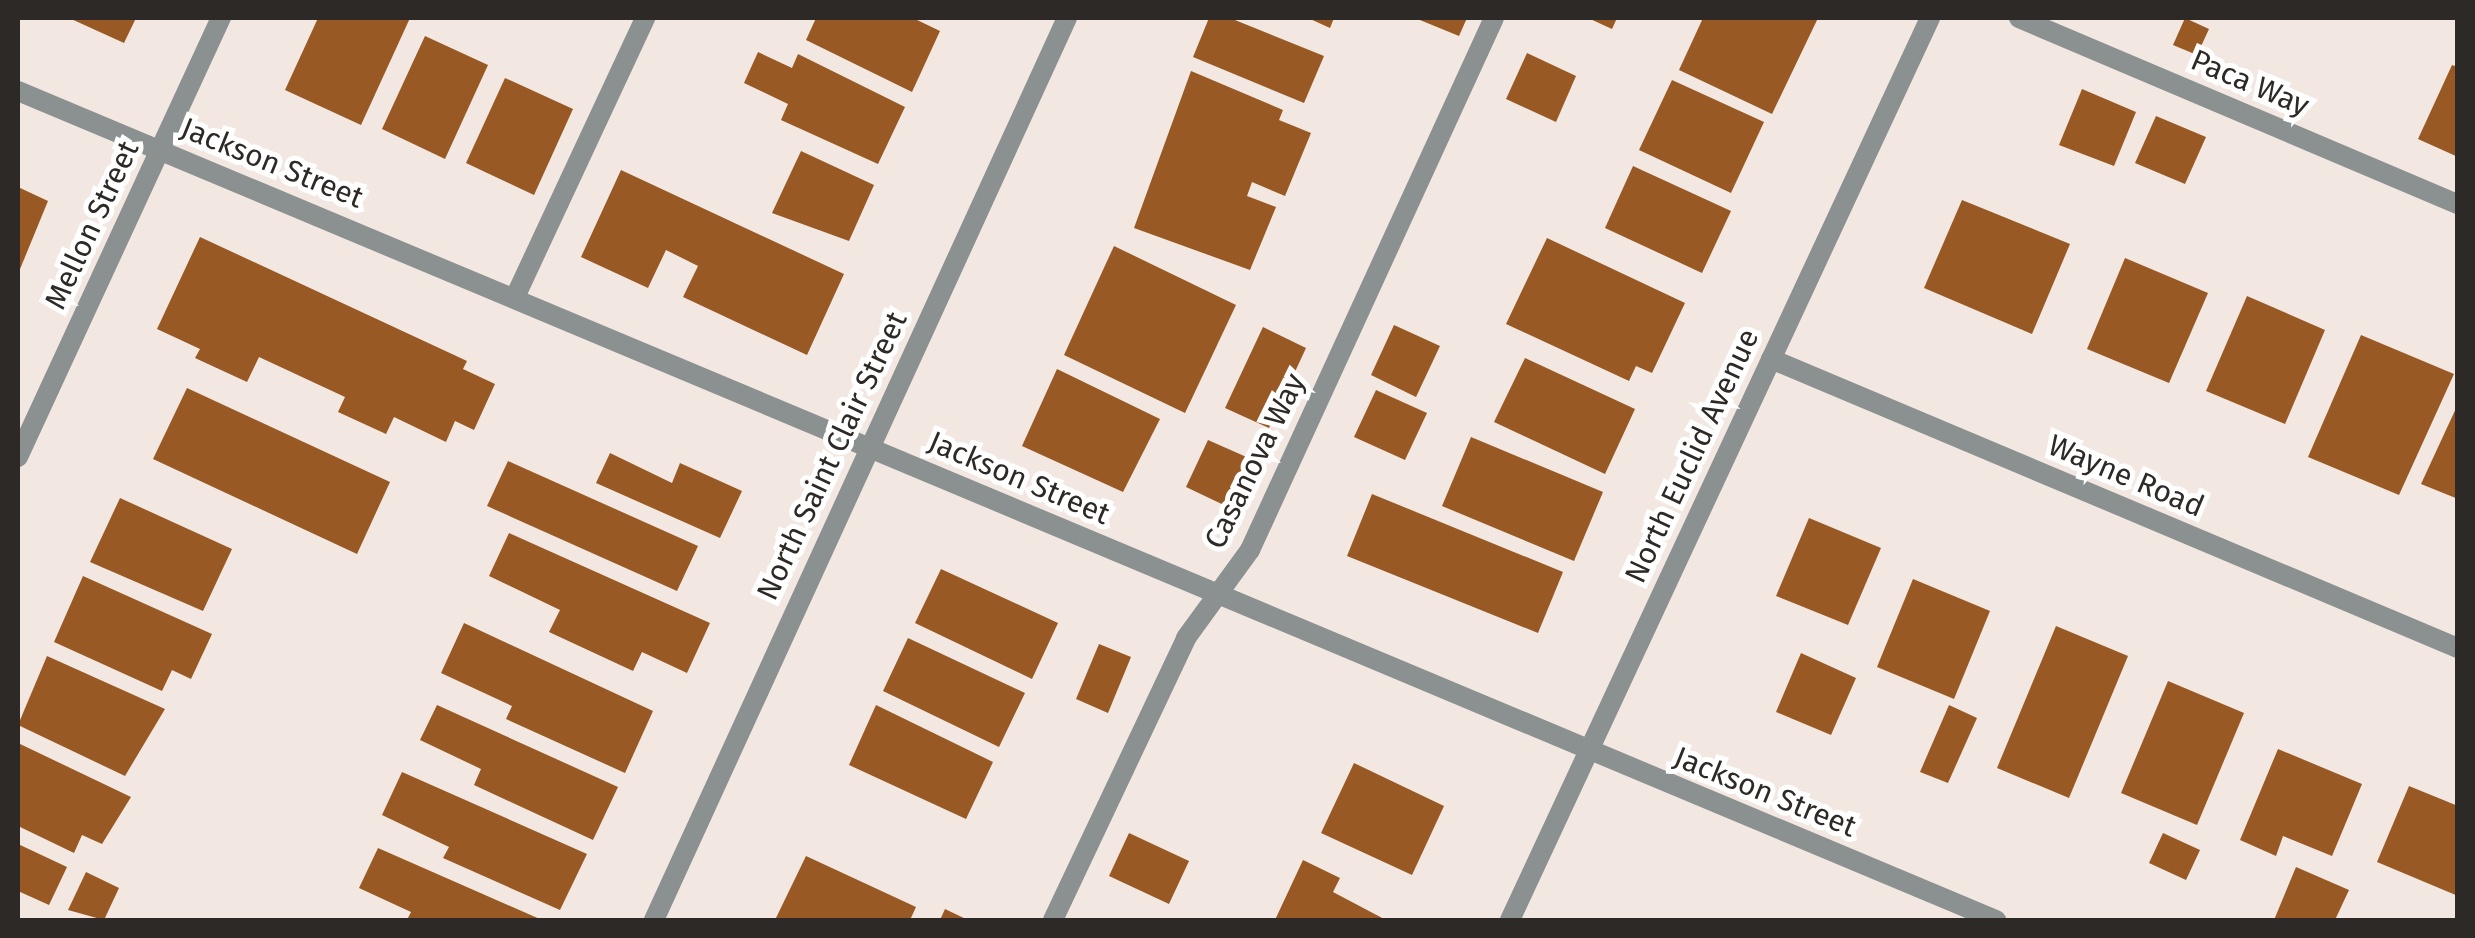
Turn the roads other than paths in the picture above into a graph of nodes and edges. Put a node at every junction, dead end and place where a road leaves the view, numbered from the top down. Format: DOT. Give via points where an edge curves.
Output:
graph roads {
  1 [pos="221,18"];
  2 [pos="645,18"];
  3 [pos="1067,18"];
  4 [pos="1494,18"];
  5 [pos="1930,18"];
  6 [pos="2018,18"];
  7 [pos="18,91"];
  8 [pos="160,150"];
  9 [pos="2458,204"];
  10 [pos="516,295"];
  11 [pos="1771,359"];
  12 [pos="868,448"];
  13 [pos="18,458"];
  14 [pos="1219,594"];
  15 [pos="2458,648"];
  16 [pos="1588,752"];
  17 [pos="1987,919"];
  18 [pos="654,920"];
  19 [pos="1053,920"];
  20 [pos="1510,920"];
  1 -- 8 [label="street, Mellon Street"];
  2 -- 10 [label="street"];
  3 -- 12 [label="street, North Saint Clair Street"];
  4 -- 14 [label="street, Casanova Way" via="1250,550"];
  5 -- 11 [label="street, North Euclid Avenue"];
  6 -- 9 [label="street, Paca Way"];
  7 -- 8 [label="street, Jackson Street"];
  8 -- 10 [label="street, Jackson Street"];
  8 -- 13 [label="street, Mellon Street"];
  10 -- 12 [label="street, Jackson Street"];
  11 -- 15 [label="street, Wayne Road"];
  11 -- 16 [label="street, North Euclid Avenue"];
  12 -- 14 [label="street, Jackson Street"];
  12 -- 18 [label="street, North Saint Clair Street"];
  14 -- 16 [label="street, Jackson Street"];
  14 -- 19 [label="street, Casanova Way" via="1186,638"];
  16 -- 17 [label="street, Jackson Street"];
  16 -- 20 [label="street, North Euclid Avenue"];
}
